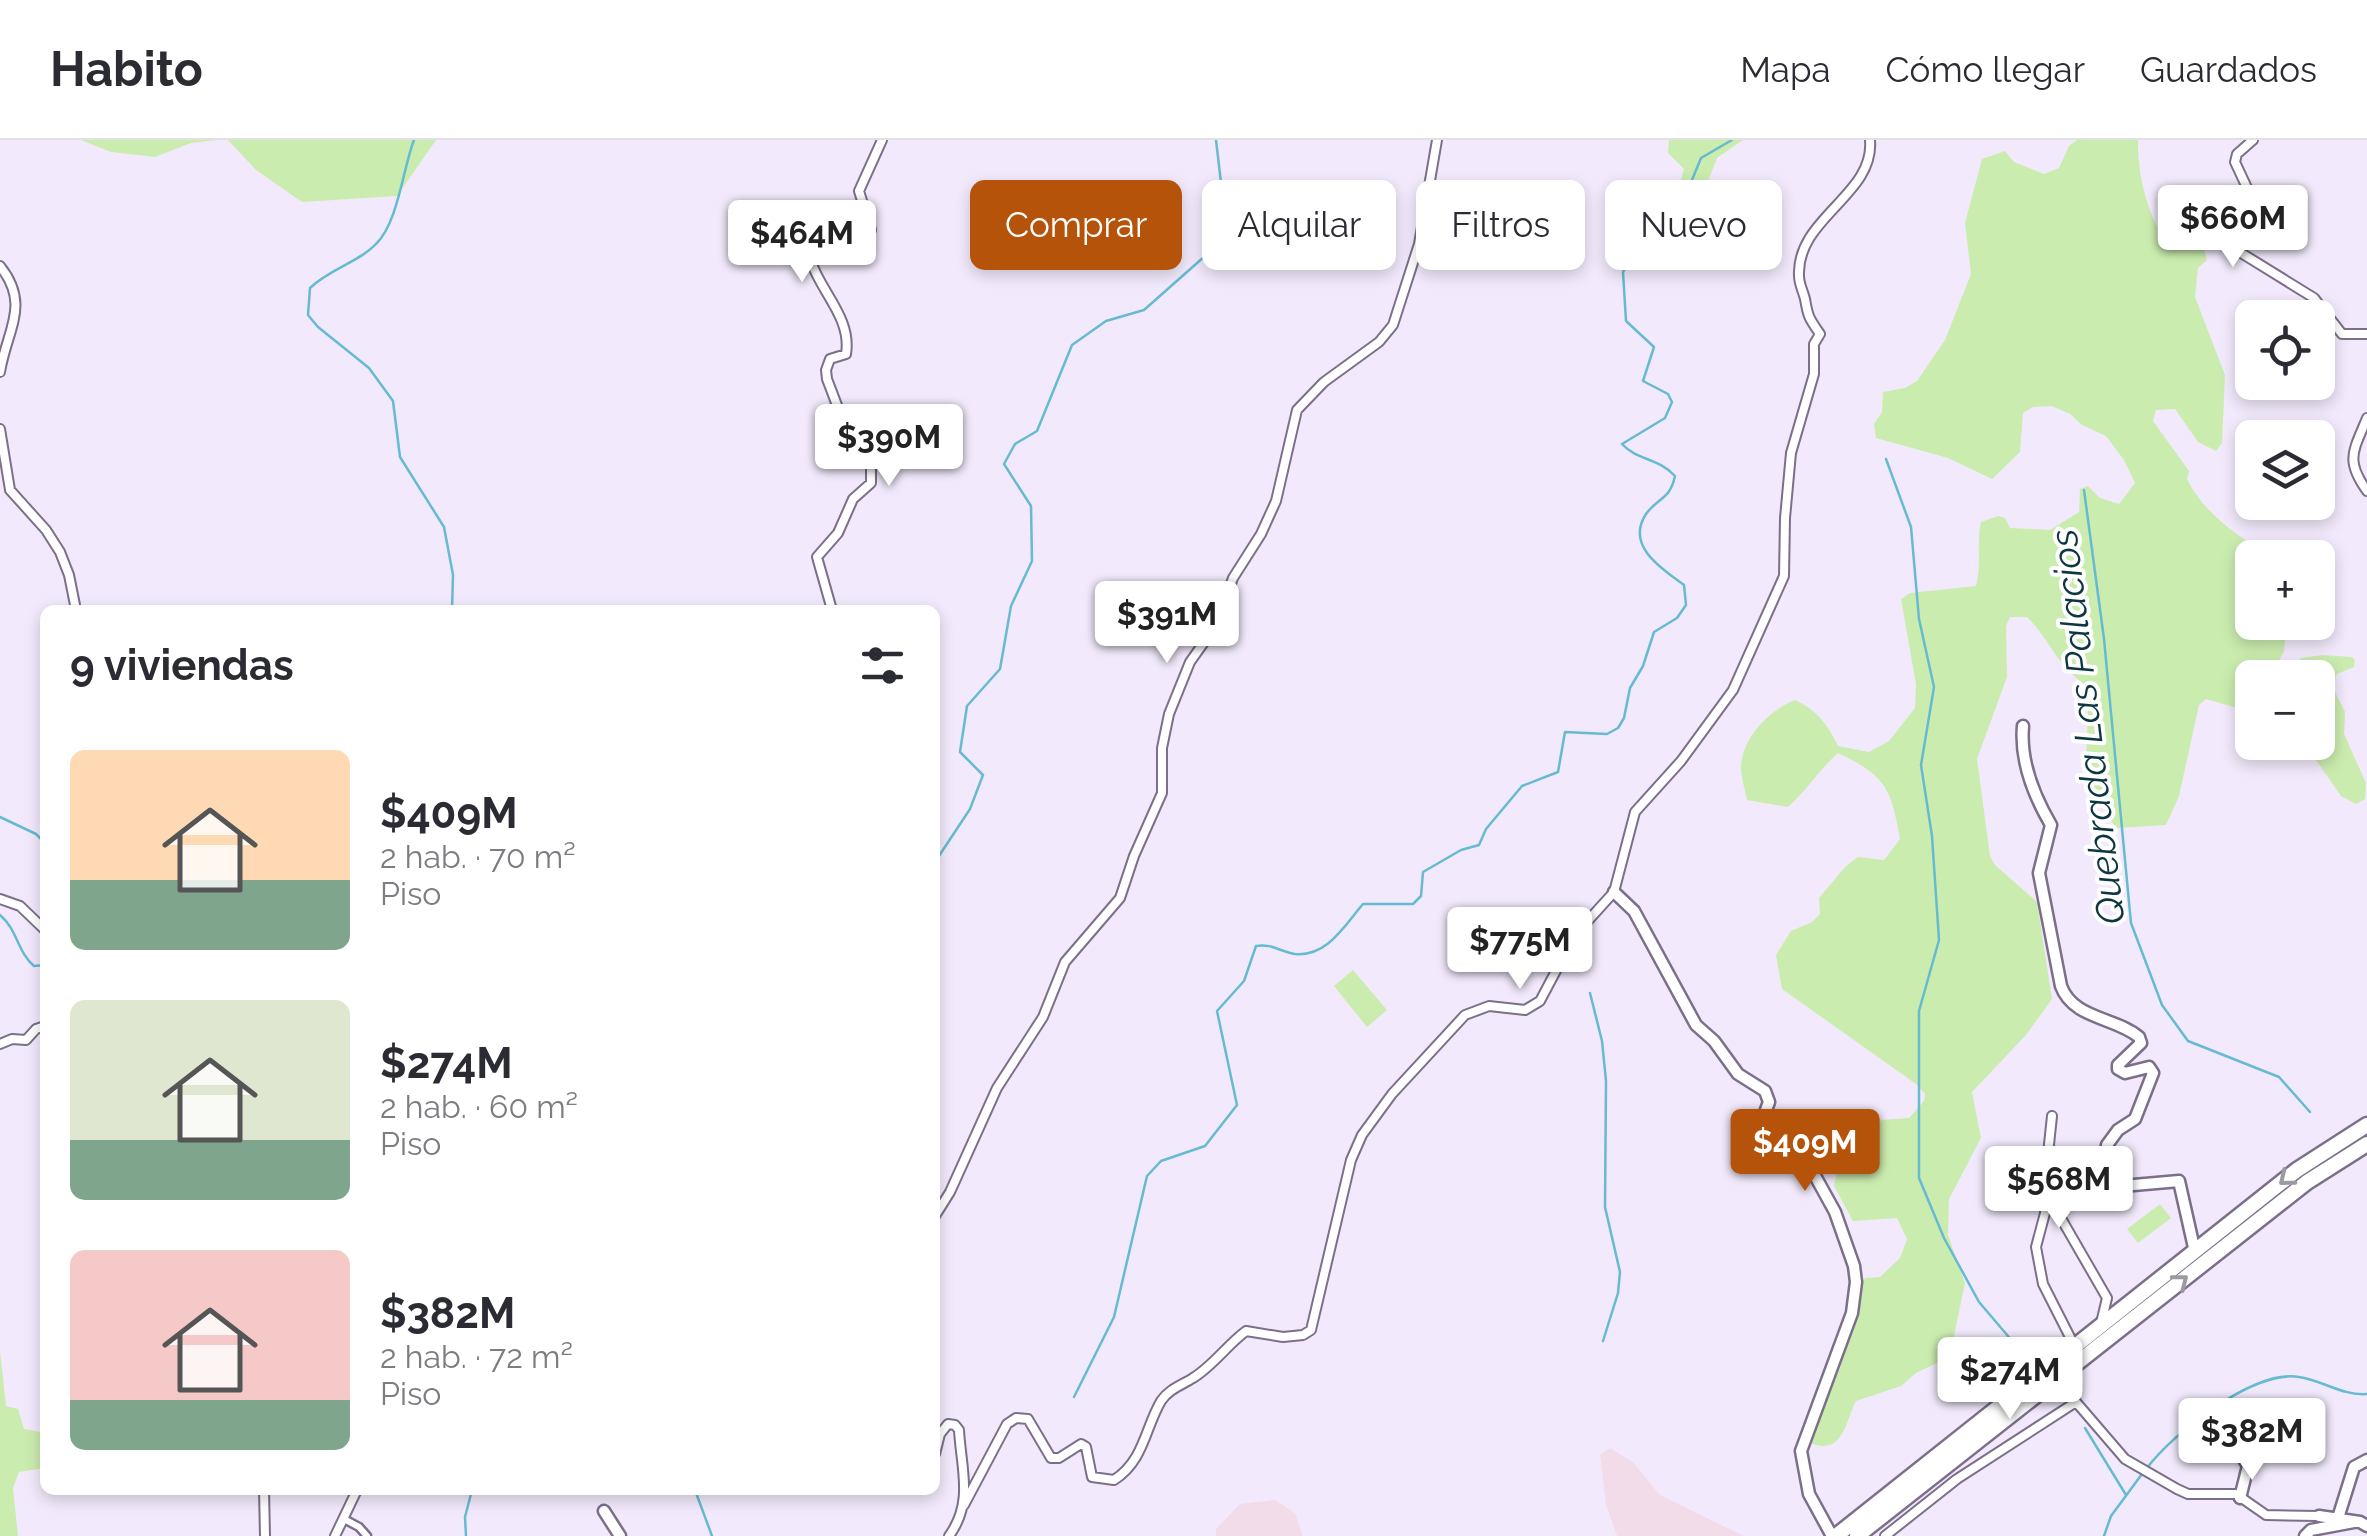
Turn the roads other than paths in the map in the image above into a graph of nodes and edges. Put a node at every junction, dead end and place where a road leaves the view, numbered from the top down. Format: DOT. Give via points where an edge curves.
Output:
graph roads {
  1 [pos="882,140"];
  2 [pos="1437,140"];
  3 [pos="1870,140"];
  4 [pos="2253,140"];
  5 [pos="0,266"];
  6 [pos="2367,334"];
  7 [pos="0,372"];
  8 [pos="2367,418"];
  9 [pos="0,429"];
  10 [pos="2367,491"];
  11 [pos="75,605"];
  12 [pos="831,605"];
  13 [pos="2023,726"];
  14 [pos="1614,892"];
  15 [pos="0,899"];
  16 [pos="40,925"];
  17 [pos="40,1028"];
  18 [pos="0,1044"];
  19 [pos="2052,1116"];
  20 [pos="2367,1125"];
  21 [pos="2367,1144"];
  22 [pos="940,1208"];
  23 [pos="2062,1220"];
  24 [pos="2195,1252"];
  25 [pos="2107,1298"];
  26 [pos="2129,1304"];
  27 [pos="2100,1326"];
  28 [pos="2075,1347"];
  29 [pos="2225,1426"];
  30 [pos="940,1434"];
  31 [pos="2367,1460"];
  32 [pos="264,1495"];
  33 [pos="354,1495"];
  34 [pos="2240,1498"];
  35 [pos="964,1505"];
  36 [pos="604,1511"];
  37 [pos="2319,1516"];
  38 [pos="344,1518"];
  39 [pos="2338,1518"];
  40 [pos="2354,1522"];
  41 [pos="2367,1526"];
  42 [pos="264,1536"];
  43 [pos="336,1536"];
  44 [pos="367,1536"];
  45 [pos="620,1536"];
  46 [pos="949,1536"];
  47 [pos="1834,1536"];
  48 [pos="1857,1536"];
  49 [pos="1885,1536"];
  50 [pos="2305,1536"];
  1 -- 12 [label="street" via="859,191 868,238 828,243 810,260 845,334 846,354 830,359 826,370 843,421 847,426 866,412 874,420 871,483 853,499 838,533 817,557"];
  2 -- 22 [label="street" via="1419,244 1393,325 1298,410 1276,501 1169,714 1162,793 1120,898 1065,962 1043,1017 997,1088"];
  3 -- 14 [label="street" via="1866,168 1802,255 1798,280 1806,316 1820,334 1791,453 1784,576 1734,690 1635,812"];
  4 -- 6 [label="street" via="2235,162 2249,192 2232,212 2238,251 2314,298 2342,334"];
  5 -- 7 [label="street" via="13,283 17,310"];
  8 -- 10 [label="street" via="2351,463"];
  9 -- 11 [label="street" via="10,490 60,552"];
  13 -- 24 [label="street" via="2024,758 2051,825 2039,873 2065,996 2139,1037 2118,1069 2154,1073 2136,1119 2107,1145 2105,1184 2179,1181"];
  14 -- 35 [label="street" via="1575,935 1540,1001 1525,1010 1489,1006 1464,1016 1362,1135 1311,1330 1294,1337 1246,1331 1238,1336 1167,1394 1137,1456 1114,1480 1092,1477 1081,1444 1052,1458 1028,1419 1016,1418"];
  14 -- 47 [label="street" via="1634,911 1696,1025 1738,1074 1765,1091 1763,1118 1790,1121 1826,1190 1854,1266 1852,1313 1800,1451 1809,1494"];
  15 -- 16 [label="street" via="20,906"];
  17 -- 18 [label="street" via="26,1040"];
  19 -- 28 [label="street" via="2051,1172 2036,1247 2043,1284"];
  20 -- 24 [label="highway, one-way" via="2321,1152"];
  48 -- 21 [label="highway, one-way" via="2307,1182"];
  23 -- 25 [label="street"];
  24 -- 26 [label="highway"];
  25 -- 26 [label="street"];
  25 -- 27 [label="street"];
  26 -- 27 [label="highway"];
  27 -- 28 [label="highway"];
  28 -- 47 [label="highway"];
  29 -- 34 [label="street" via="2246,1456"];
  30 -- 35 [label="street" via="948,1424 959,1430"];
  31 -- 39 [label="street" via="2354,1467"];
  32 -- 42 [label="street"];
  33 -- 38 [label="street"];
  34 -- 37 [label="street" via="2266,1514"];
  34 -- 49 [label="street" via="2177,1490 2125,1459 2076,1402 1957,1479"];
  35 -- 46 [label="street"];
  36 -- 45 [label="street"];
  37 -- 39 [label="street"];
  38 -- 43 [label="street"];
  38 -- 44 [label="street"];
  39 -- 40 [label="street"];
  40 -- 41 [label="street"];
  40 -- 50 [label="street"];
}
